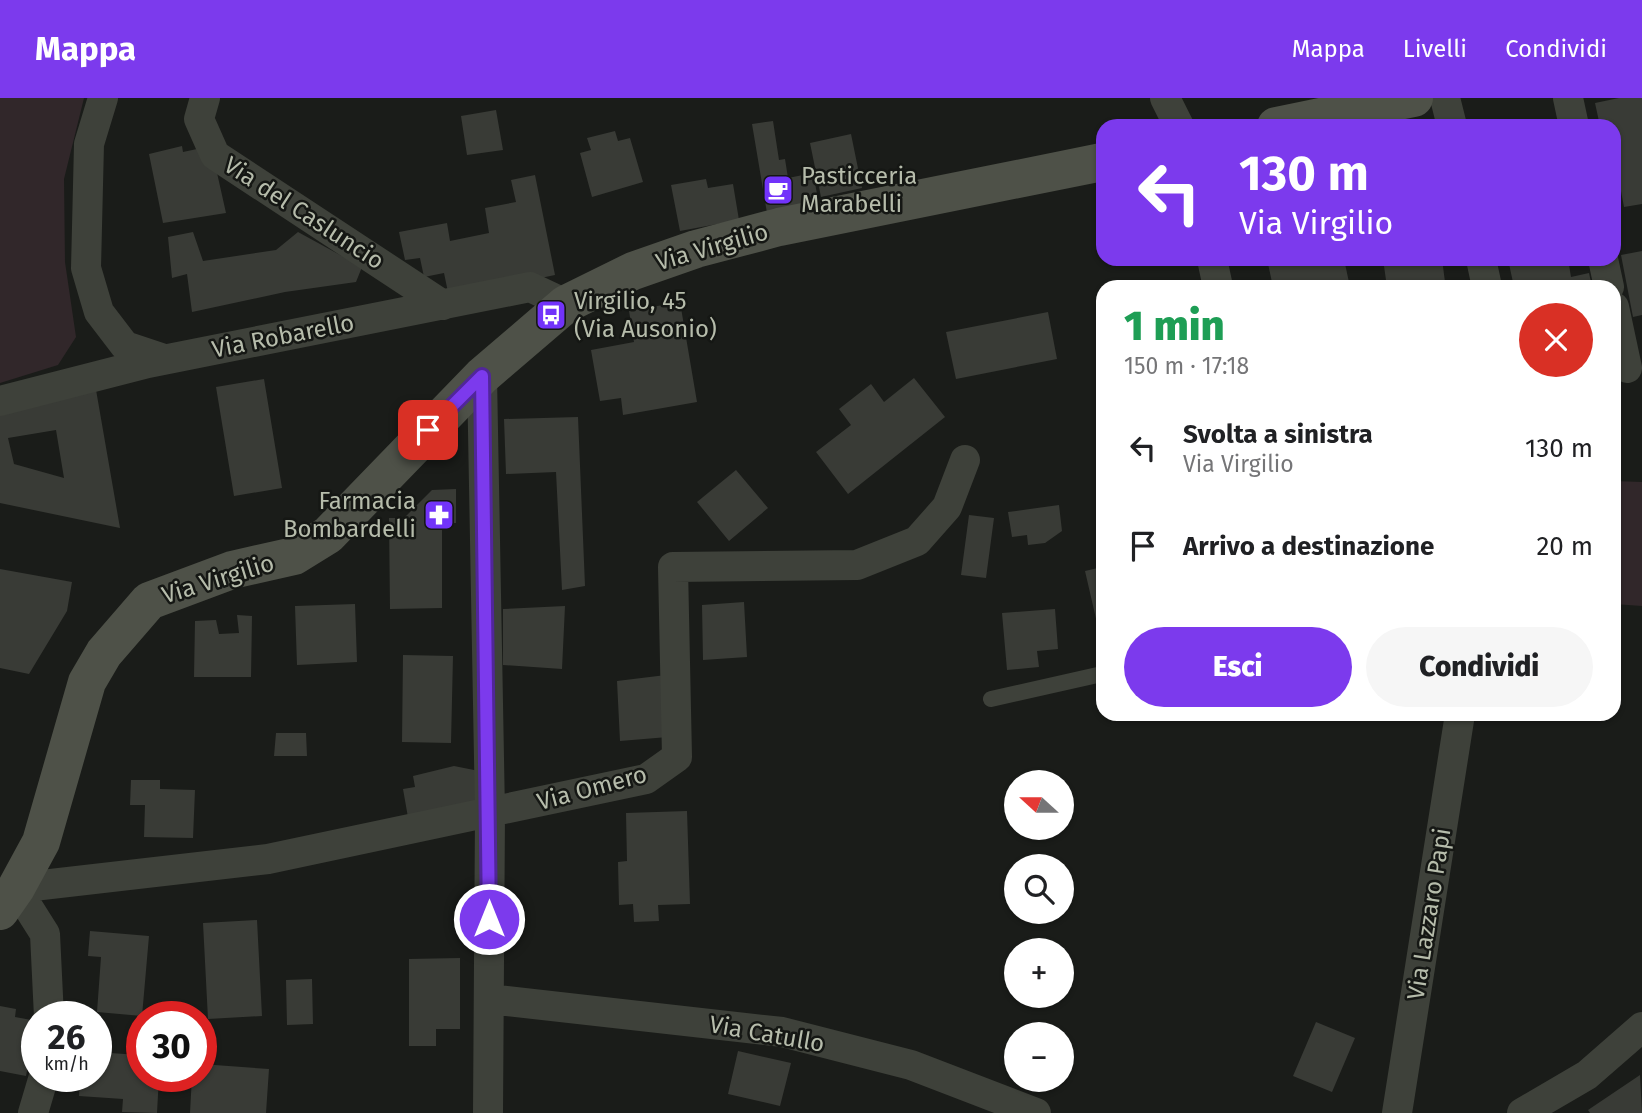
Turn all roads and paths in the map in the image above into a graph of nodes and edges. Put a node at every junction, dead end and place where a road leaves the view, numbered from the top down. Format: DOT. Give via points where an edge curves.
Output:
graph roads {
  1 [pos="103,98"];
  2 [pos="205,98"];
  3 [pos="1165,98"];
  4 [pos="1414,98"];
  5 [pos="1445,98"];
  6 [pos="1568,98"];
  7 [pos="1176,119"];
  8 [pos="1310,119"];
  9 [pos="1450,119"];
  10 [pos="1572,119"];
  11 [pos="1096,163"];
  12 [pos="566,304"];
  13 [pos="443,305"];
  14 [pos="1621,338"];
  15 [pos="164,359"];
  16 [pos="1628,368"];
  17 [pos="482,376"];
  18 [pos="0,401"];
  19 [pos="965,460"];
  20 [pos="1096,675"];
  21 [pos="991,699"];
  22 [pos="1460,721"];
  23 [pos="490,813"];
  24 [pos="8,900"];
  25 [pos="489,999"];
  26 [pos="48,1001"];
  27 [pos="1642,1027"];
  28 [pos="39,1092"];
  29 [pos="33,1113"];
  30 [pos="488,1113"];
  31 [pos="1036,1113"];
  32 [pos="1397,1113"];
  33 [pos="1522,1113"];
  1 -- 15 [label="street" via="89,144 86,268 99,312 125,346"];
  2 -- 13 [label="street, Via del Casluncio" via="199,118 215,155"];
  3 -- 7 [label="street"];
  4 -- 8 [label="main road"];
  5 -- 9 [label="street"];
  6 -- 10 [label="street"];
  11 -- 12 [label="main road, Via Virgilio" via="696,249 633,271"];
  12 -- 13 [label="street, Via Robarello" via="530,287"];
  12 -- 17 [label="main road, Via Virgilio"];
  13 -- 15 [label="street, Via Robarello"];
  14 -- 16 [label="street"];
  15 -- 18 [label="street, Via Robarello"];
  17 -- 23 [label="street"];
  17 -- 24 [label="main road, Via Virgilio" via="328,535 294,556 232,570 149,601 104,653 87,682 41,842"];
  19 -- 23 [label="street, Via Omero" via="947,506 917,541 857,565 673,567 677,757 646,779"];
  20 -- 21 [label="lane"];
  22 -- 32 [label="street, Via Lazzaro Papi"];
  23 -- 24 [label="street, Via Omero" via="268,859"];
  23 -- 25 [label="street"];
  24 -- 26 [label="street" via="45,934"];
  25 -- 30 [label="street"];
  25 -- 31 [label="street, Via Catullo" via="782,1032 911,1065"];
  27 -- 33 [label="street" via="1587,1075"];
  28 -- 29 [label="street"];
}
